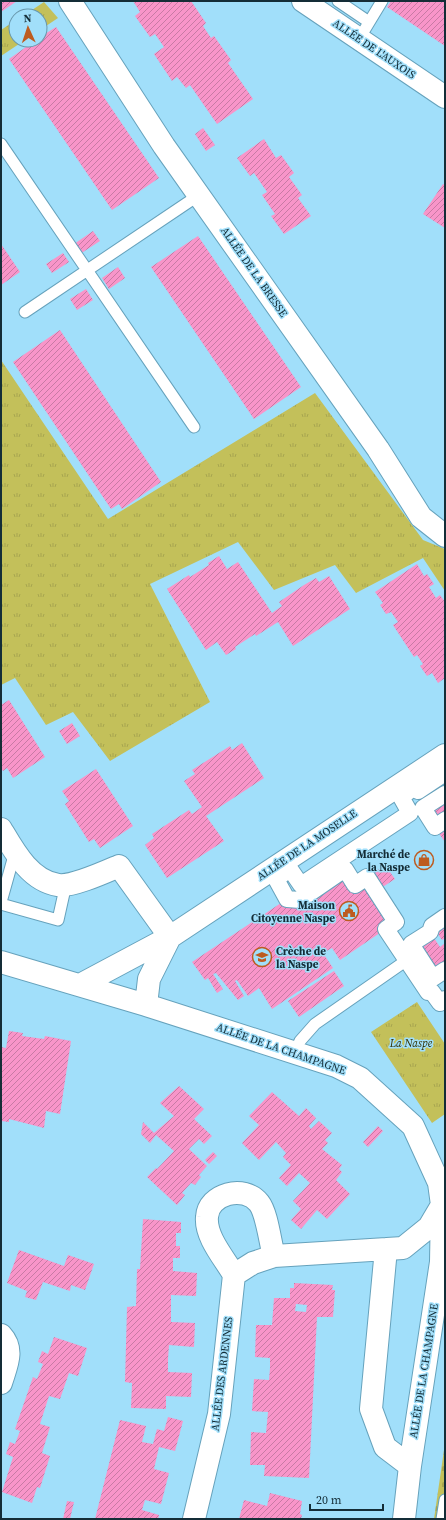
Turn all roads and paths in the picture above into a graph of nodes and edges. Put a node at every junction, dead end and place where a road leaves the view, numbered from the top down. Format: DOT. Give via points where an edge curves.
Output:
graph roads {
  1 [pos="70,1"];
  2 [pos="303,1"];
  3 [pos="338,1"];
  4 [pos="382,1"];
  5 [pos="364,30"];
  6 [pos="445,97"];
  7 [pos="1,144"];
  8 [pos="199,195"];
  9 [pos="87,271"];
  10 [pos="25,312"];
  11 [pos="194,427"];
  12 [pos="445,536"];
  13 [pos="445,755"];
  14 [pos="445,774"];
  15 [pos="445,794"];
  16 [pos="445,820"];
  17 [pos="1,829"];
  18 [pos="15,852"];
  19 [pos="66,884"];
  20 [pos="1,903"];
  21 [pos="445,917"];
  22 [pos="170,937"];
  23 [pos="407,960"];
  24 [pos="1,962"];
  25 [pos="445,970"];
  26 [pos="80,985"];
  27 [pos="445,999"];
  28 [pos="146,1005"];
  29 [pos="295,1052"];
  30 [pos="442,1205"];
  31 [pos="386,1249"];
  32 [pos="274,1256"];
  33 [pos="234,1275"];
  34 [pos="1,1335"];
  35 [pos="1,1383"];
  36 [pos="410,1466"];
  37 [pos="445,1500"];
  38 [pos="194,1519"];
  39 [pos="404,1519"];
  40 [pos="442,1519"];
  1 -- 8 [label="street, ALLÉE DE LA BRESSE" via="164,146"];
  2 -- 5 [label="street, ALLÉE DE L'AUXOIS"];
  3 -- 5 [label="lane"];
  4 -- 5 [label="lane"];
  5 -- 6 [label="street, ALLÉE DE L'AUXOIS"];
  7 -- 9 [label="lane"];
  8 -- 9 [label="lane"];
  8 -- 12 [label="street, ALLÉE DE LA BRESSE" via="378,449 421,517"];
  9 -- 10 [label="lane"];
  9 -- 11 [label="lane"];
  13 -- 22 [label="street, ALLÉE DE LA MOSELLE"];
  14 -- 23 [label="street" via="418,791 415,787 401,797 410,813 301,885 290,869 276,879 287,899 300,900 345,870 355,885 367,877 396,922 386,928"];
  15 -- 16 [label="street" via="424,808 435,827"];
  17 -- 18 [label="street"];
  18 -- 19 [label="street" via="39,880 59,886"];
  18 -- 20 [label="lane"];
  19 -- 20 [label="lane" via="58,920"];
  19 -- 22 [label="street" via="119,866"];
  21 -- 25 [label="street" via="432,926 430,932 411,944 433,978"];
  22 -- 26 [label="street, ALLÉE DE LA MOSELLE"];
  22 -- 28 [label="street, ALLÉE DE LA MOSELLE" via="149,979"];
  23 -- 27 [label="street" via="428,992 432,992 440,1003"];
  23 -- 29 [label="lane" via="315,1024 300,1041"];
  24 -- 26 [label="street, ALLÉE DE LA CHAMPAGNE"];
  26 -- 28 [label="street, ALLÉE DE LA CHAMPAGNE"];
  28 -- 29 [label="street, ALLÉE DE LA CHAMPAGNE"];
  29 -- 30 [label="street, ALLÉE DE LA CHAMPAGNE" via="336,1066 360,1078 413,1126 439,1183"];
  30 -- 31 [label="street" via="429,1228 403,1248"];
  30 -- 36 [label="street, ALLÉE DE LA CHAMPAGNE" via="441,1262"];
  31 -- 32 [label="street"];
  31 -- 36 [label="street" via="370,1409 385,1447"];
  32 -- 33 [label="street" via="253,1263"];
  32 -- 33 [label="street" via="264,1212 259,1202 240,1192 217,1199 209,1207 206,1218 209,1232"];
  33 -- 38 [label="street, ALLÉE DES ARDENNES" via="219,1414"];
  34 -- 35 [label="street" via="6,1341 10,1356"];
  36 -- 39 [label="street, ALLÉE DE LA CHAMPAGNE"];
  37 -- 40 [label="lane"];
}
